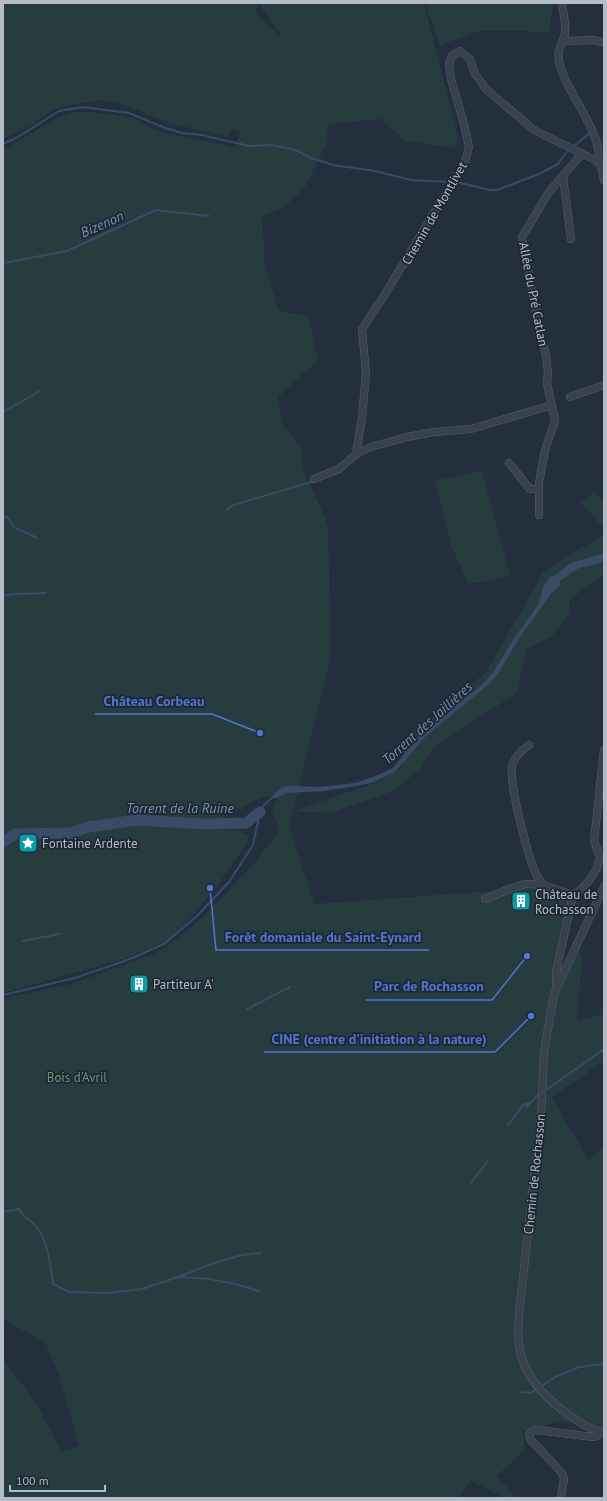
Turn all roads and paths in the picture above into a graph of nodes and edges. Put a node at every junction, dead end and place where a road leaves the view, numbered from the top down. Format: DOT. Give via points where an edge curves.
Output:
graph roads {
  1 [pos="562,3"];
  2 [pos="564,41"];
  3 [pos="604,43"];
  4 [pos="583,154"];
  5 [pos="597,161"];
  6 [pos="563,176"];
  7 [pos="604,180"];
  8 [pos="572,239"];
  9 [pos="604,385"];
  10 [pos="570,397"];
  11 [pos="552,405"];
  12 [pos="356,454"];
  13 [pos="509,463"];
  14 [pos="314,479"];
  15 [pos="539,489"];
  16 [pos="539,515"];
  17 [pos="529,745"];
  18 [pos="604,750"];
  19 [pos="602,855"];
  20 [pos="545,887"];
  21 [pos="604,887"];
  22 [pos="573,895"];
  23 [pos="485,899"];
  24 [pos="556,989"];
  25 [pos="602,1433"];
  26 [pos="561,1498"];
  1 -- 2 [label="street" via="566,30"];
  2 -- 3 [label="street" via="595,40"];
  2 -- 5 [label="street" via="559,49 559,60 564,76 594,132 599,157"];
  4 -- 5 [label="street, Chemin de Montlivet"];
  4 -- 6 [label="street, Allée du Pré Catlan"];
  4 -- 12 [label="street, Chemin de Montlivet" via="534,130 486,89 465,54 460,51 452,56 449,64 451,79 468,147 465,162 362,329 366,373"];
  5 -- 7 [label="street" via="601,166"];
  6 -- 8 [label="street"];
  6 -- 11 [label="street, Allée du Pré Catlan" via="549,192 522,238 546,355 547,383"];
  9 -- 10 [label="street"];
  11 -- 12 [label="street" via="471,429 407,437"];
  11 -- 15 [label="street, Allée du Pré Catlan" via="555,421 545,450"];
  12 -- 14 [label="street" via="339,468"];
  13 -- 15 [label="street" via="530,489"];
  15 -- 16 [label="street, Allée du Pré Catlan"];
  17 -- 20 [label="street" via="512,764 512,776 531,861 536,876"];
  18 -- 19 [label="street" via="594,841"];
  19 -- 22 [label="street" via="593,875"];
  20 -- 22 [label="street"];
  20 -- 23 [label="street" via="522,885"];
  21 -- 24 [label="street, Chemin de Rochasson"];
  22 -- 24 [label="street" via="556,972"];
  24 -- 25 [label="street, Chemin de Rochasson" via="544,1052 540,1123 520,1304 519,1345 526,1368 545,1397 587,1427"];
  25 -- 26 [label="street" via="593,1437 537,1430 529,1434 531,1440 562,1473 564,1479"];
}
